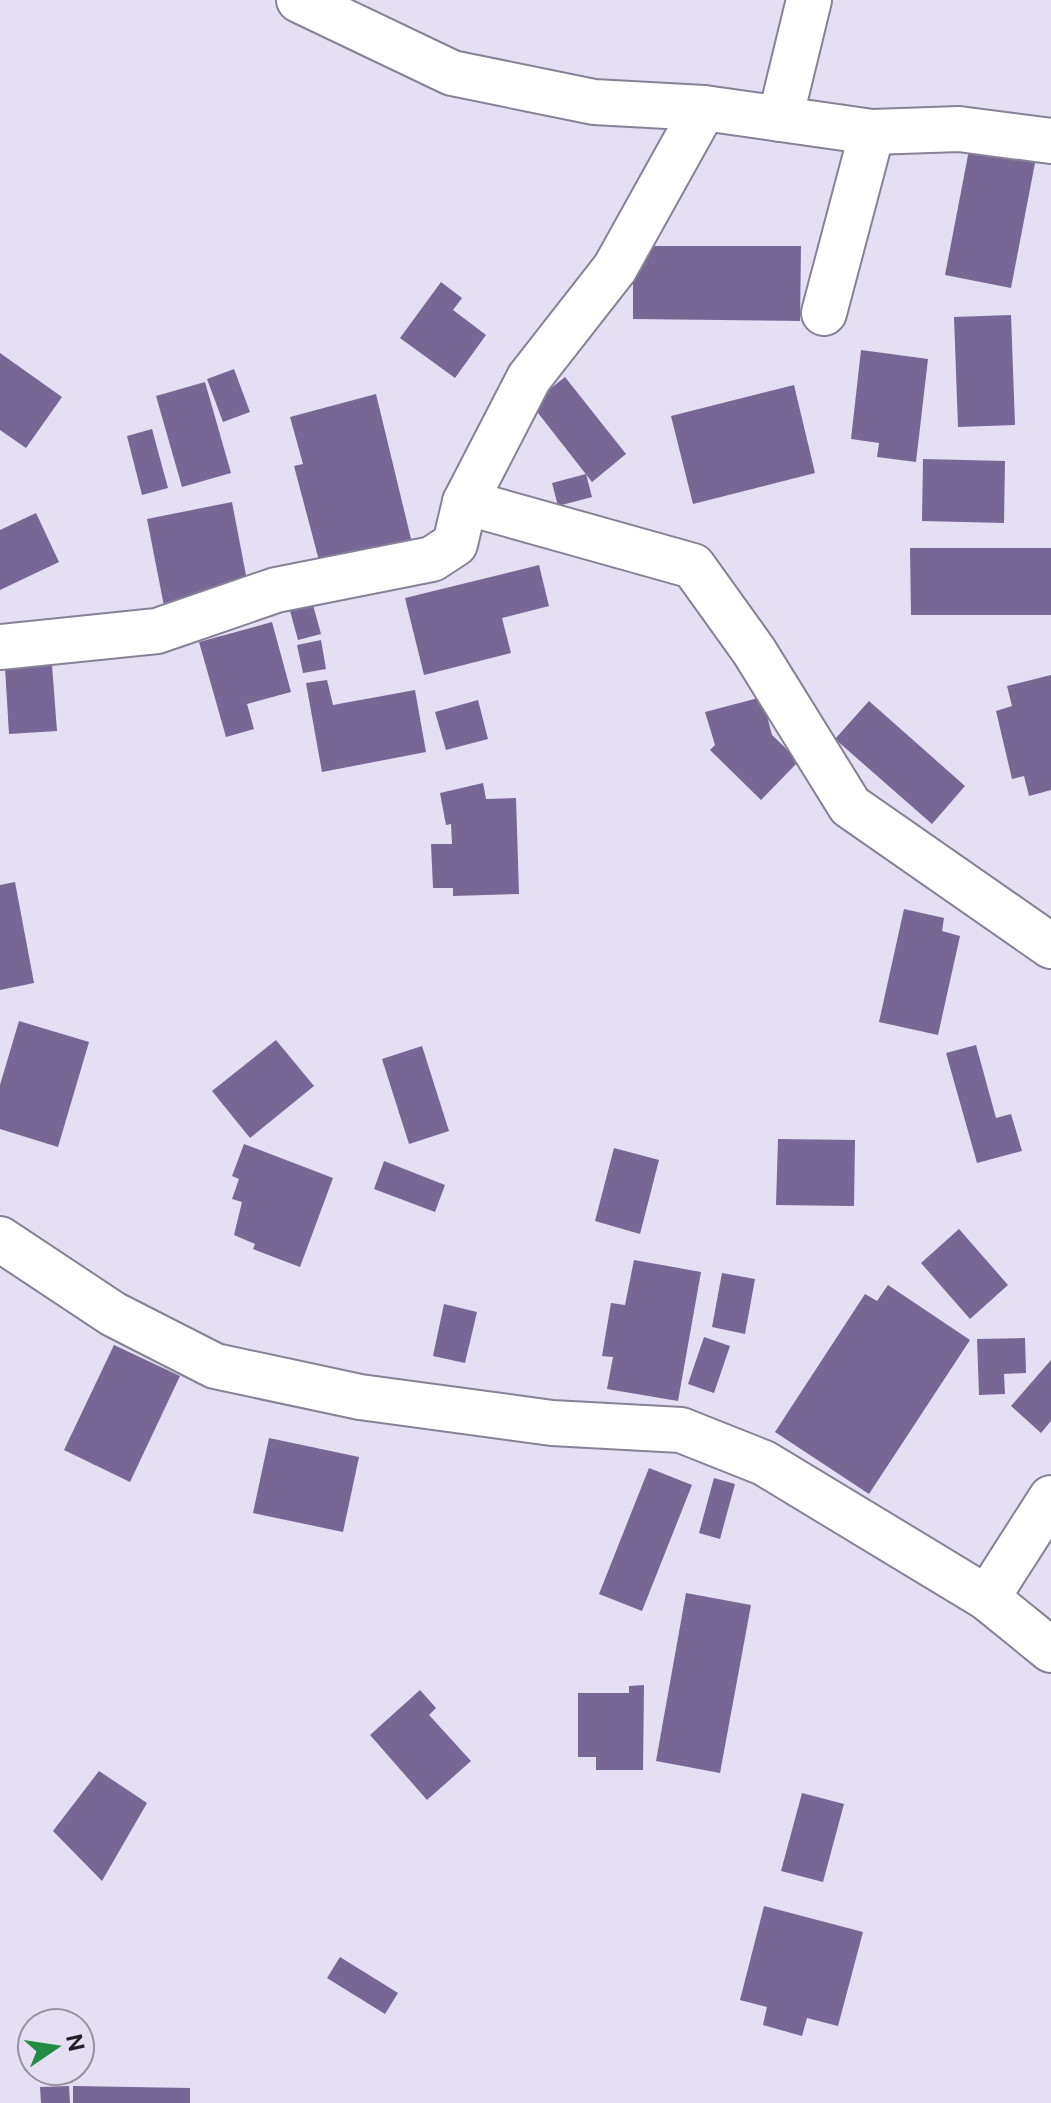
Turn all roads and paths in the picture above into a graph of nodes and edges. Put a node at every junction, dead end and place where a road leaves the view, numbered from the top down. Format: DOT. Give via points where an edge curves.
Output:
graph roads {
  1 [pos="299,0"];
  2 [pos="809,0"];
  3 [pos="704,108"];
  4 [pos="780,119"];
  5 [pos="872,132"];
  6 [pos="1051,141"];
  7 [pos="824,313"];
  8 [pos="465,502"];
  9 [pos="0,647"];
  10 [pos="1051,946"];
  11 [pos="0,1239"];
  12 [pos="1051,1498"];
  13 [pos="987,1598"];
  14 [pos="1051,1650"];
  1 -- 3 [label="street" via="452,73 594,102"];
  2 -- 4 [label="street"];
  3 -- 4 [label="street"];
  3 -- 8 [label="street" via="615,268 529,378"];
  4 -- 5 [label="street"];
  5 -- 6 [label="street" via="959,129"];
  5 -- 7 [label="street"];
  8 -- 9 [label="street" via="455,544 432,559 276,590 157,631"];
  8 -- 10 [label="street" via="693,566 754,651 850,806"];
  11 -- 13 [label="street" via="113,1314 215,1366 360,1397 552,1423 681,1430 764,1463"];
  12 -- 13 [label="street"];
  13 -- 14 [label="street"];
}
